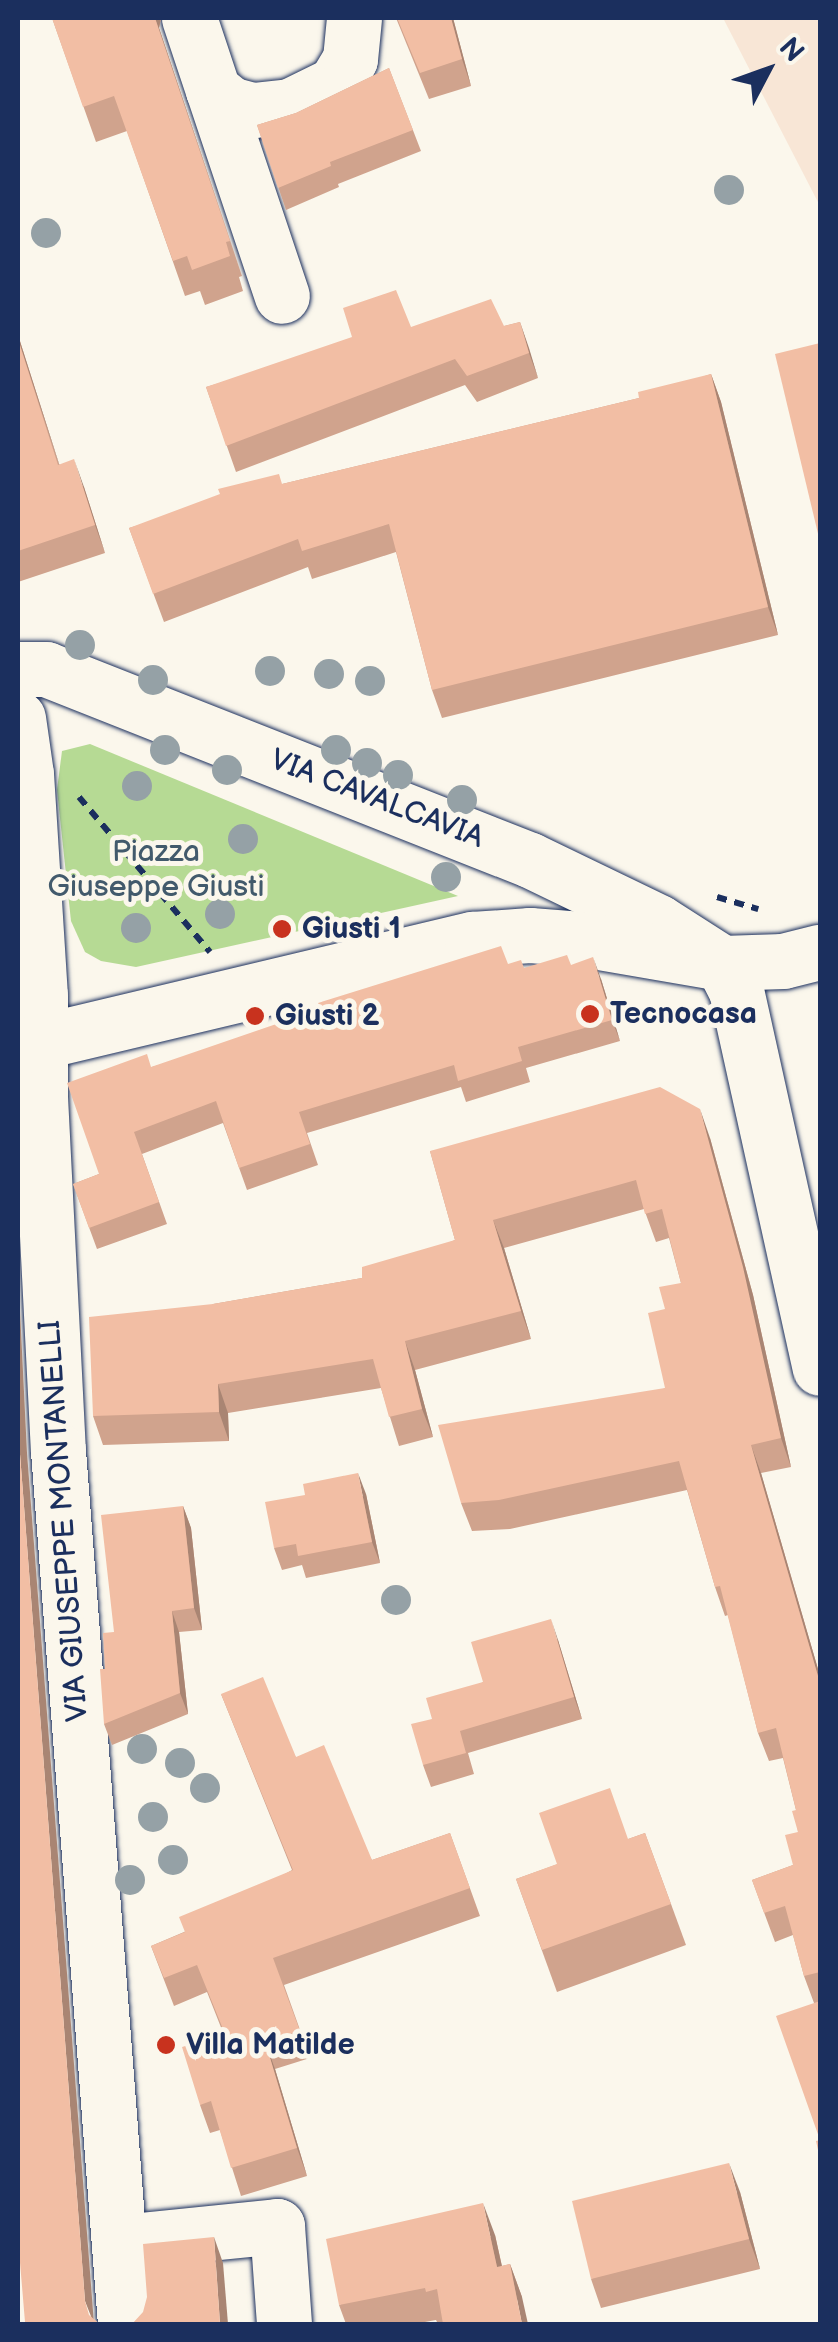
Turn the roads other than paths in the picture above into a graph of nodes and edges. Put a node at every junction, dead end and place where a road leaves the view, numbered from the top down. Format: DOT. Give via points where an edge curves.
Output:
graph roads {
  1 [pos="188,18"];
  2 [pos="354,18"];
  3 [pos="213,90"];
  4 [pos="282,296"];
  5 [pos="18,670"];
  6 [pos="18,718"];
  7 [pos="820,952"];
  8 [pos="722,964"];
  9 [pos="29,1044"];
  10 [pos="820,1368"];
  11 [pos="120,2242"];
  12 [pos="125,2324"];
  13 [pos="284,2324"];
  1 -- 3 [label="street"];
  2 -- 3 [label="street" via="350,60 322,94 252,110"];
  3 -- 4 [label="street"];
  5 -- 8 [label="street, VIA CAVALCAVIA" via="46,669 530,860 658,922"];
  6 -- 9 [label="street, VIA GIUSEPPE MONTANELLI" via="27,787"];
  7 -- 8 [label="street"];
  8 -- 9 [label="street" via="581,939 472,939"];
  8 -- 10 [label="street" via="740,1008"];
  9 -- 11 [label="street, VIA GIUSEPPE MONTANELLI"];
  11 -- 12 [label="street, VIA GIUSEPPE MONTANELLI"];
  11 -- 13 [label="street" via="277,2226"];
}
